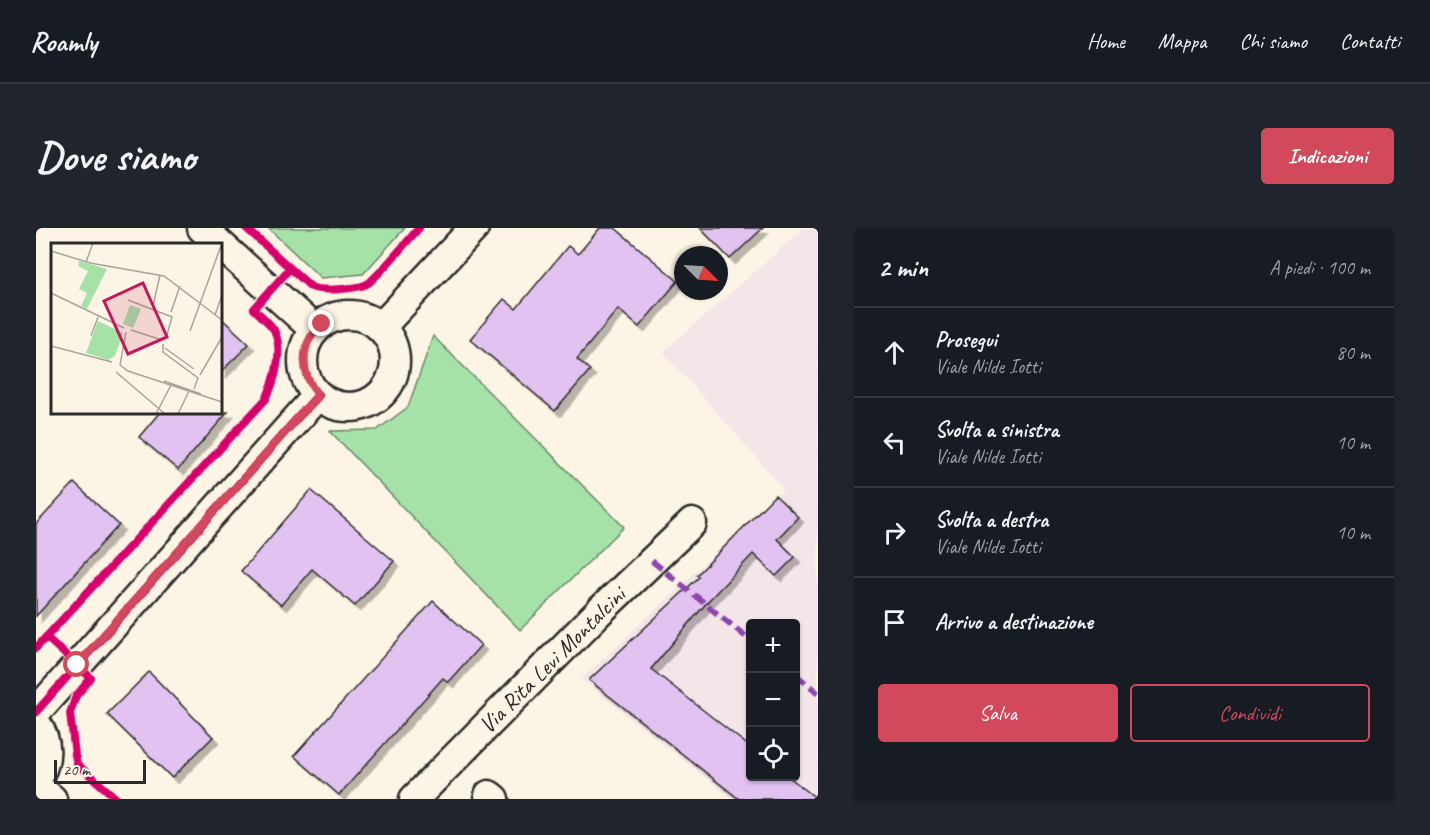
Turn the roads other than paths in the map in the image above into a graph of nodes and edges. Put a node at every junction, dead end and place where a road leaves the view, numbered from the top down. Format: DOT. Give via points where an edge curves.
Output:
graph roads {
  1 [pos="202,228"];
  2 [pos="474,228"];
  3 [pos="219,243"];
  4 [pos="222,246"];
  5 [pos="381,327"];
  6 [pos="315,330"];
  7 [pos="318,395"];
  8 [pos="692,523"];
  9 [pos="36,712"];
  10 [pos="36,723"];
  11 [pos="36,779"];
  12 [pos="36,786"];
  13 [pos="51,799"];
  14 [pos="414,799"];
  1 -- 3 [label="street"];
  2 -- 5 [label="street"];
  4 -- 6 [label="street"];
  5 -- 6 [label="street" via="366,318 343,316"];
  5 -- 7 [label="street" via="395,358 395,369 382,393 356,406 335,405"];
  6 -- 7 [label="street" via="305,351 304,365 309,383"];
  7 -- 9 [label="street"];
  8 -- 14 [label="street, Via Rita Levi Montalcini"];
  10 -- 11 [label="street" via="43,734 46,755"];
  12 -- 13 [label="street"];
}
